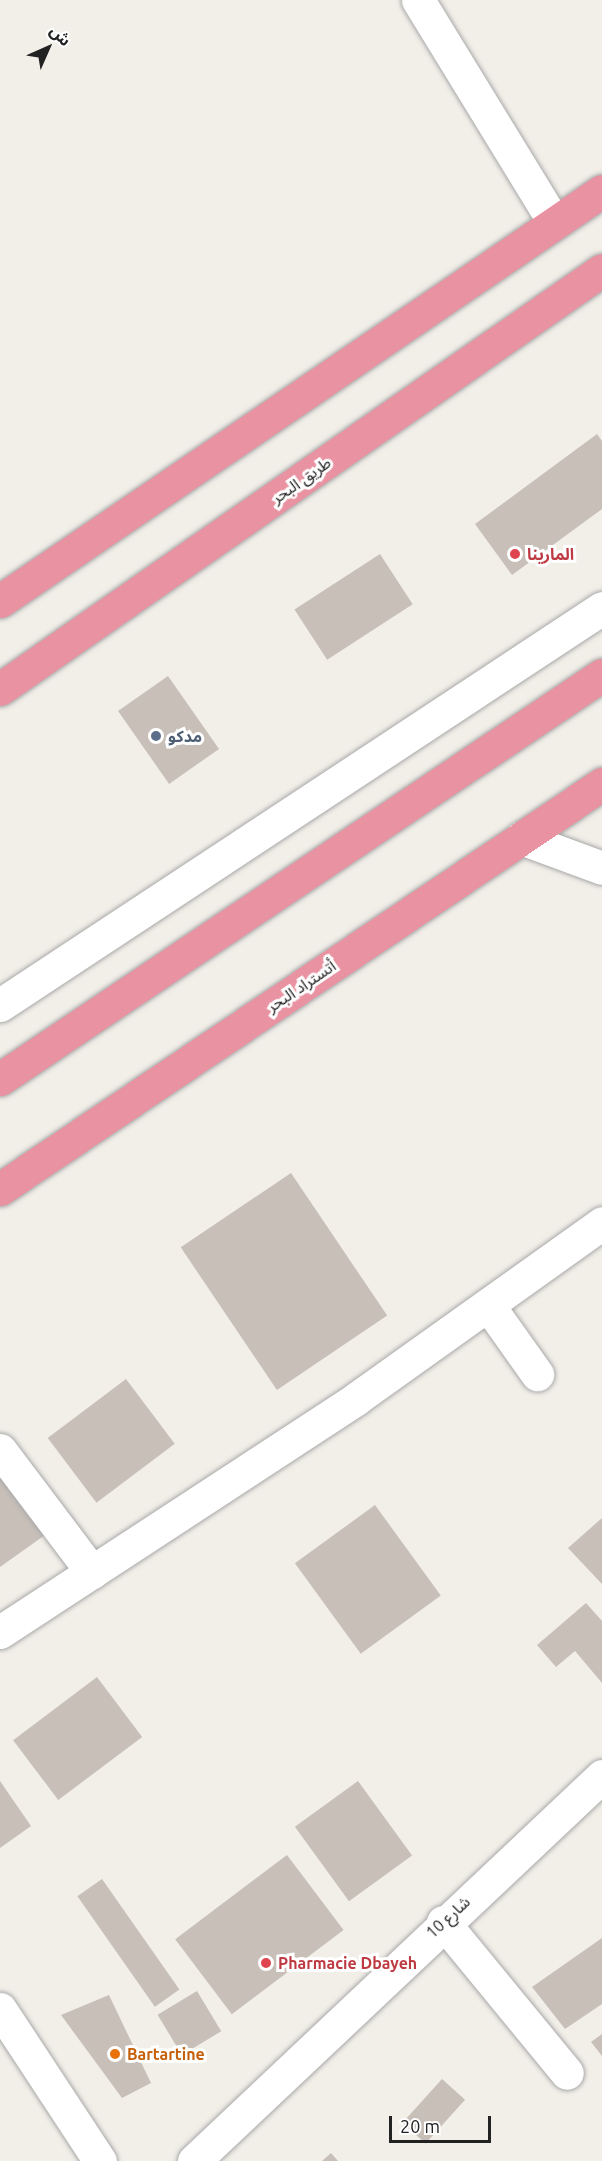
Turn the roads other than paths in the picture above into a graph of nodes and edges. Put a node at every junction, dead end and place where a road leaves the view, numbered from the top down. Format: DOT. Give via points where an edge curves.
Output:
graph roads {
  1 [pos="418,0"];
  2 [pos="602,191"];
  3 [pos="554,222"];
  4 [pos="602,270"];
  5 [pos="0,601"];
  6 [pos="602,608"];
  7 [pos="602,675"];
  8 [pos="0,689"];
  9 [pos="602,784"];
  10 [pos="521,838"];
  11 [pos="602,868"];
  12 [pos="0,1005"];
  13 [pos="0,1079"];
  14 [pos="0,1189"];
  15 [pos="602,1223"];
  16 [pos="488,1305"];
  17 [pos="537,1374"];
  18 [pos="0,1450"];
  19 [pos="92,1572"];
  20 [pos="0,1632"];
  21 [pos="602,1776"];
  22 [pos="442,1923"];
  23 [pos="0,2009"];
  24 [pos="567,2073"];
  25 [pos="100,2161"];
  26 [pos="194,2161"];
  1 -- 3 [label="street"];
  2 -- 3 [label="highway"];
  3 -- 5 [label="highway"];
  4 -- 8 [label="highway, طريق البحر"];
  6 -- 12 [label="street"];
  7 -- 13 [label="highway"];
  9 -- 10 [label="highway, أتستراد البحر"];
  10 -- 11 [label="street"];
  10 -- 14 [label="highway, أتستراد البحر"];
  15 -- 16 [label="street"];
  16 -- 17 [label="street"];
  16 -- 19 [label="street"];
  18 -- 19 [label="street"];
  19 -- 20 [label="street"];
  21 -- 22 [label="street, شارع 10"];
  22 -- 24 [label="street"];
  22 -- 26 [label="street, شارع 10"];
  23 -- 25 [label="street"];
}
